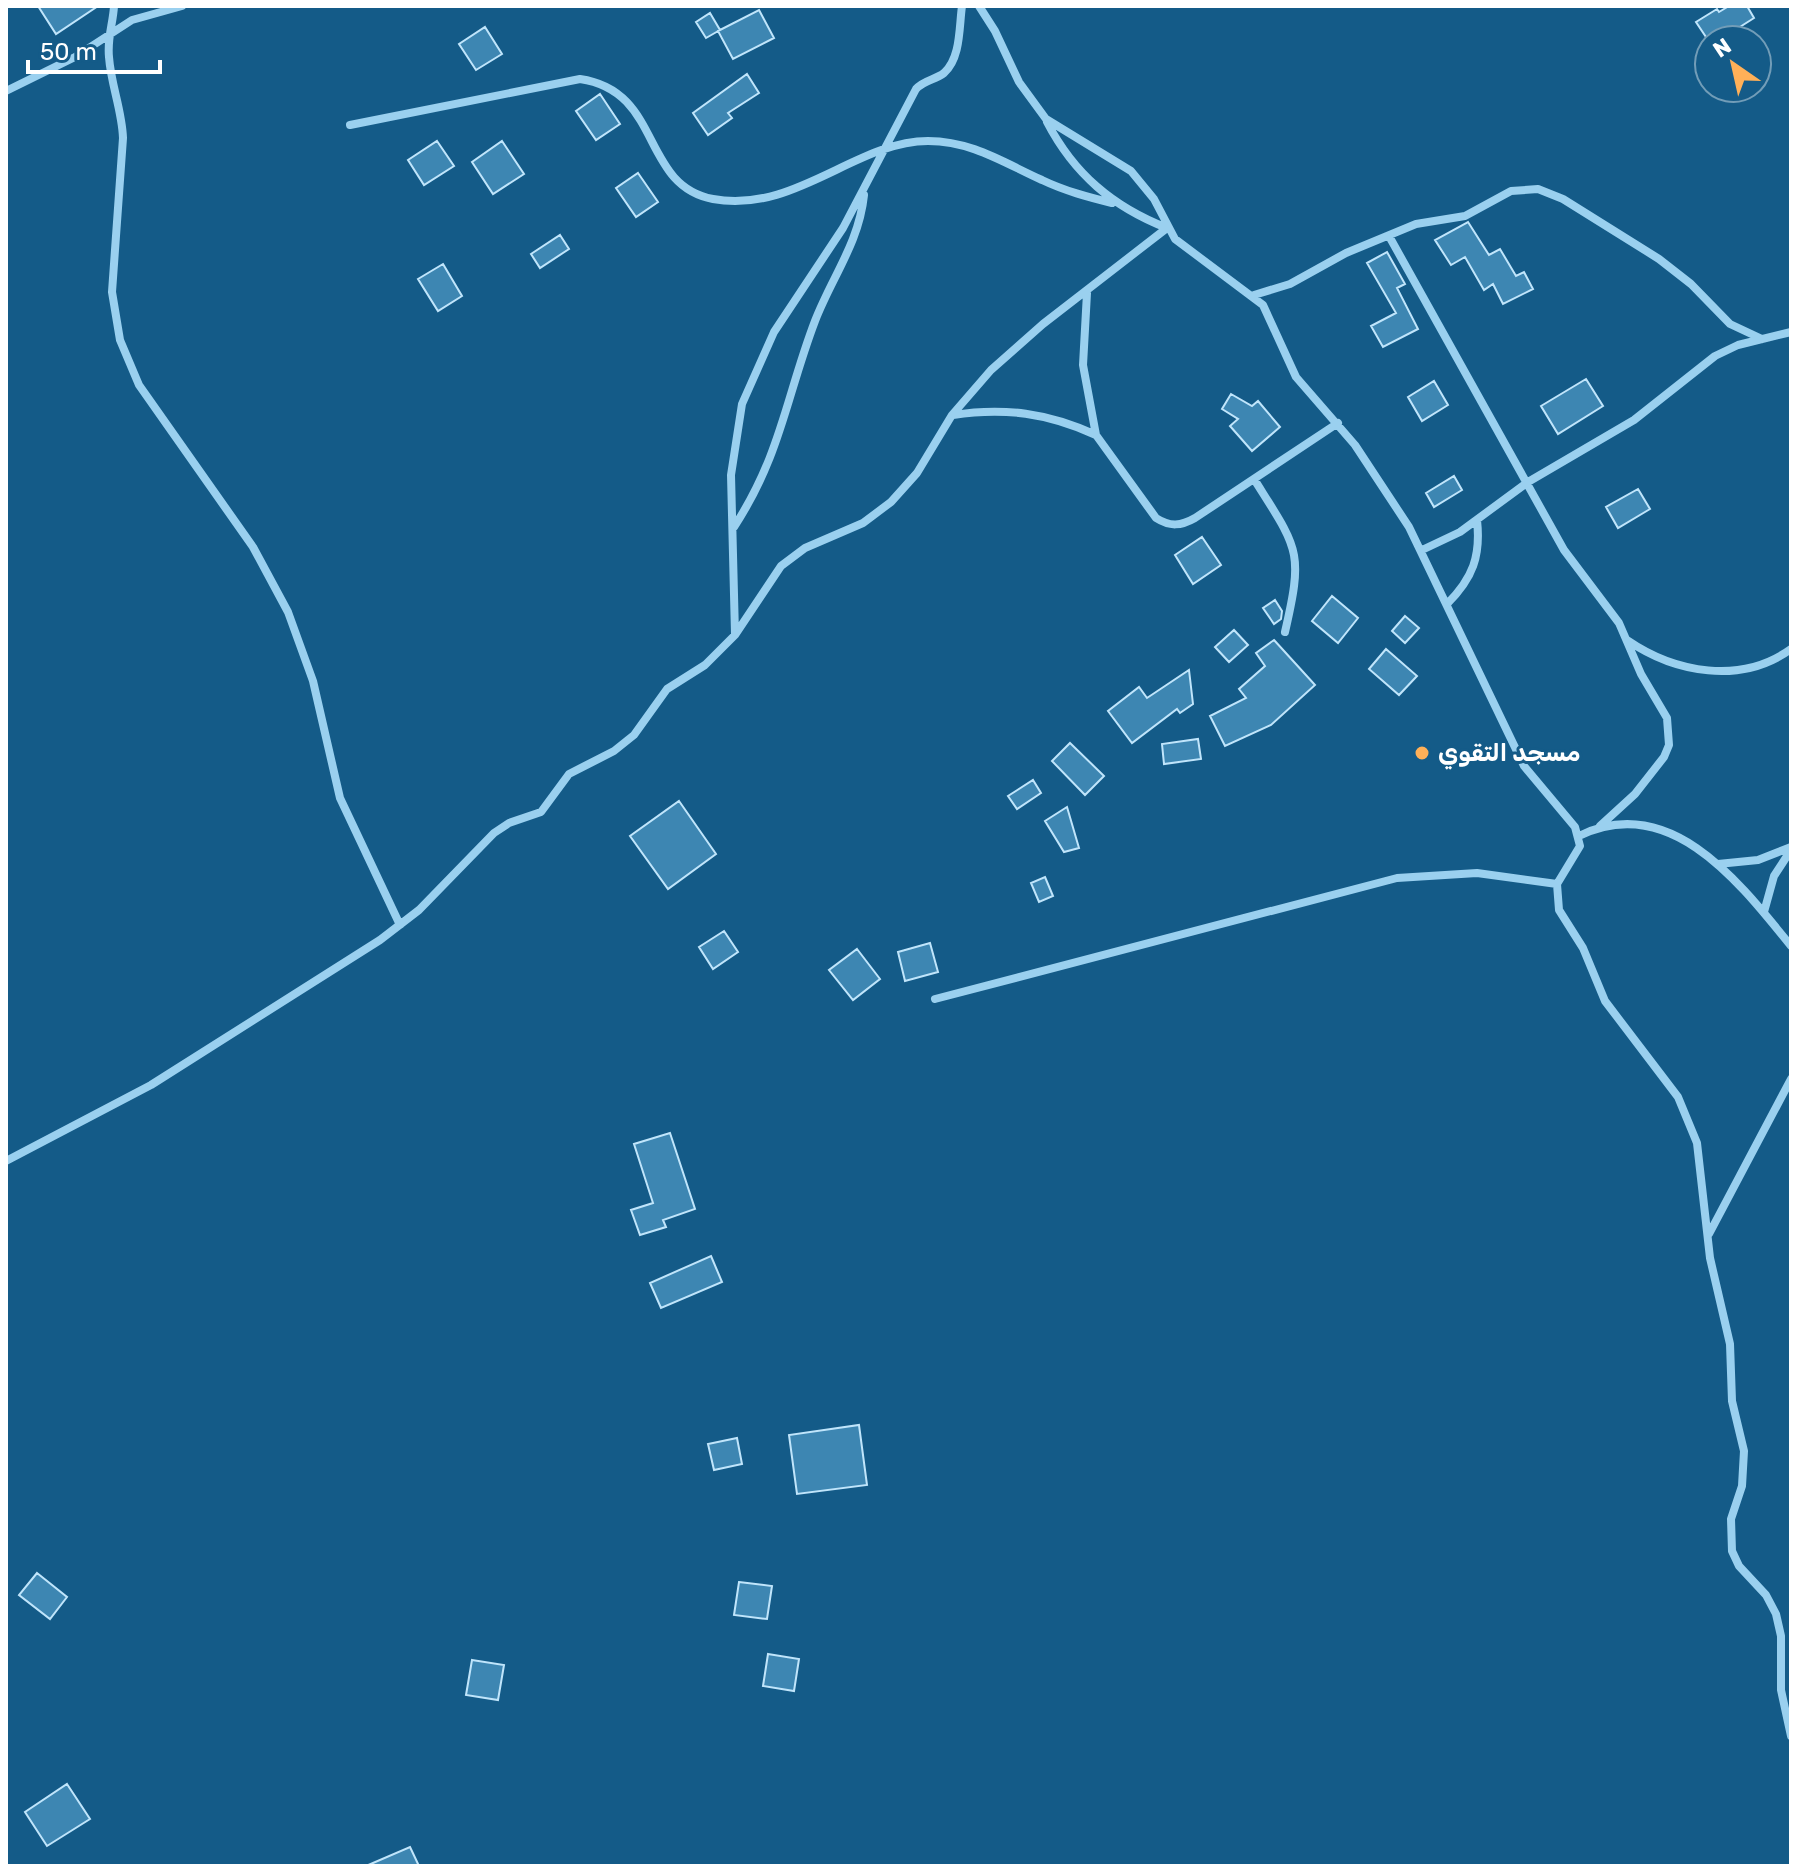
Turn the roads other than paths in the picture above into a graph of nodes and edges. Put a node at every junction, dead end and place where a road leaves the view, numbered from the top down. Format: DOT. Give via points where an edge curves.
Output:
graph roads {
  1 [pos="114,6"];
  2 [pos="182,6"];
  3 [pos="962,6"];
  4 [pos="979,6"];
  5 [pos="108,37"];
  6 [pos="6,91"];
  7 [pos="1046,119"];
  8 [pos="350,125"];
  9 [pos="884,150"];
  10 [pos="864,189"];
  11 [pos="1117,204"];
  12 [pos="1167,228"];
  13 [pos="1389,236"];
  14 [pos="1087,293"];
  15 [pos="1254,295"];
  16 [pos="1791,332"];
  17 [pos="1762,339"];
  18 [pos="952,415"];
  19 [pos="1338,423"];
  20 [pos="1096,435"];
  21 [pos="1254,479"];
  22 [pos="1528,482"];
  23 [pos="1477,520"];
  24 [pos="734,527"];
  25 [pos="1422,550"];
  26 [pos="1447,604"];
  27 [pos="1285,632"];
  28 [pos="735,635"];
  29 [pos="1627,639"];
  30 [pos="1791,649"];
  31 [pos="1600,826"];
  32 [pos="1579,836"];
  33 [pos="1791,849"];
  34 [pos="1718,864"];
  35 [pos="1557,884"];
  36 [pos="1764,912"];
  37 [pos="400,925"];
  38 [pos="1791,946"];
  39 [pos="935,999"];
  40 [pos="1791,1079"];
  41 [pos="6,1161"];
  42 [pos="1708,1236"];
  43 [pos="1791,1736"];
  1 -- 5 [label="street"];
  2 -- 5 [label="street" via="132,20"];
  3 -- 9 [label="street" via="951,64 916,89"];
  4 -- 7 [label="street" via="1024,92"];
  5 -- 6 [label="street"];
  5 -- 37 [label="street" via="123,128 112,292 120,340 139,385 253,547 288,612 313,681 340,798"];
  7 -- 11 [label="street" via="1075,166"];
  7 -- 12 [label="street" via="1131,171 1154,199"];
  8 -- 9 [label="street" via="561,82 599,82 630,103 671,175 715,199 789,191"];
  9 -- 10 [label="street"];
  9 -- 11 [label="street" via="927,141 971,147 1071,192"];
  10 -- 24 [label="street" via="858,232 817,318 780,439"];
  10 -- 24 [label="street" via="787,309 751,380 733,452"];
  11 -- 12 [label="street"];
  12 -- 14 [label="street"];
  12 -- 15 [label="street" via="1184,248"];
  13 -- 15 [label="street" via="1290,284"];
  13 -- 17 [label="street" via="1416,224 1465,216 1511,191 1551,192 1659,259 1730,324"];
  13 -- 22 [label="street"];
  14 -- 18 [label="street" via="1007,354"];
  14 -- 20 [label="street" via="1083,365"];
  15 -- 19 [label="street" via="1270,317 1287,363"];
  16 -- 17 [label="street"];
  17 -- 22 [label="street" via="1715,356 1634,420"];
  18 -- 20 [label="street" via="1026,412"];
  18 -- 28 [label="street" via="904,489 863,523 805,548 781,566"];
  19 -- 21 [label="street"];
  19 -- 25 [label="street"];
  20 -- 21 [label="street" via="1165,523 1186,523"];
  21 -- 27 [label="street" via="1295,551 1297,580"];
  22 -- 23 [label="street"];
  22 -- 29 [label="street" via="1568,558 1609,607"];
  23 -- 25 [label="street"];
  23 -- 26 [label="street" via="1475,567"];
  24 -- 28 [label="street"];
  25 -- 26 [label="street"];
  26 -- 32 [label="street" via="1524,766"];
  28 -- 37 [label="street" via="705,665 667,689 634,735 569,774 541,812 494,833"];
  29 -- 30 [label="street" via="1662,660 1702,670 1758,666"];
  29 -- 31 [label="street" via="1667,718 1669,745 1651,776"];
  31 -- 32 [label="street"];
  31 -- 34 [label="street" via="1622,821 1645,824"];
  32 -- 35 [label="street" via="1577,854"];
  33 -- 34 [label="street" via="1758,860"];
  33 -- 36 [label="street" via="1774,876"];
  34 -- 36 [label="street"];
  35 -- 39 [label="street" via="1477,873 1397,878"];
  35 -- 42 [label="street" via="1559,910 1583,948 1605,1001 1664,1077 1689,1120 1703,1168"];
  36 -- 38 [label="street"];
  37 -- 41 [label="street" via="151,1085"];
  40 -- 42 [label="street"];
  42 -- 43 [label="street" via="1744,1451 1742,1486 1731,1519 1732,1551 1776,1614 1781,1690"];
}
